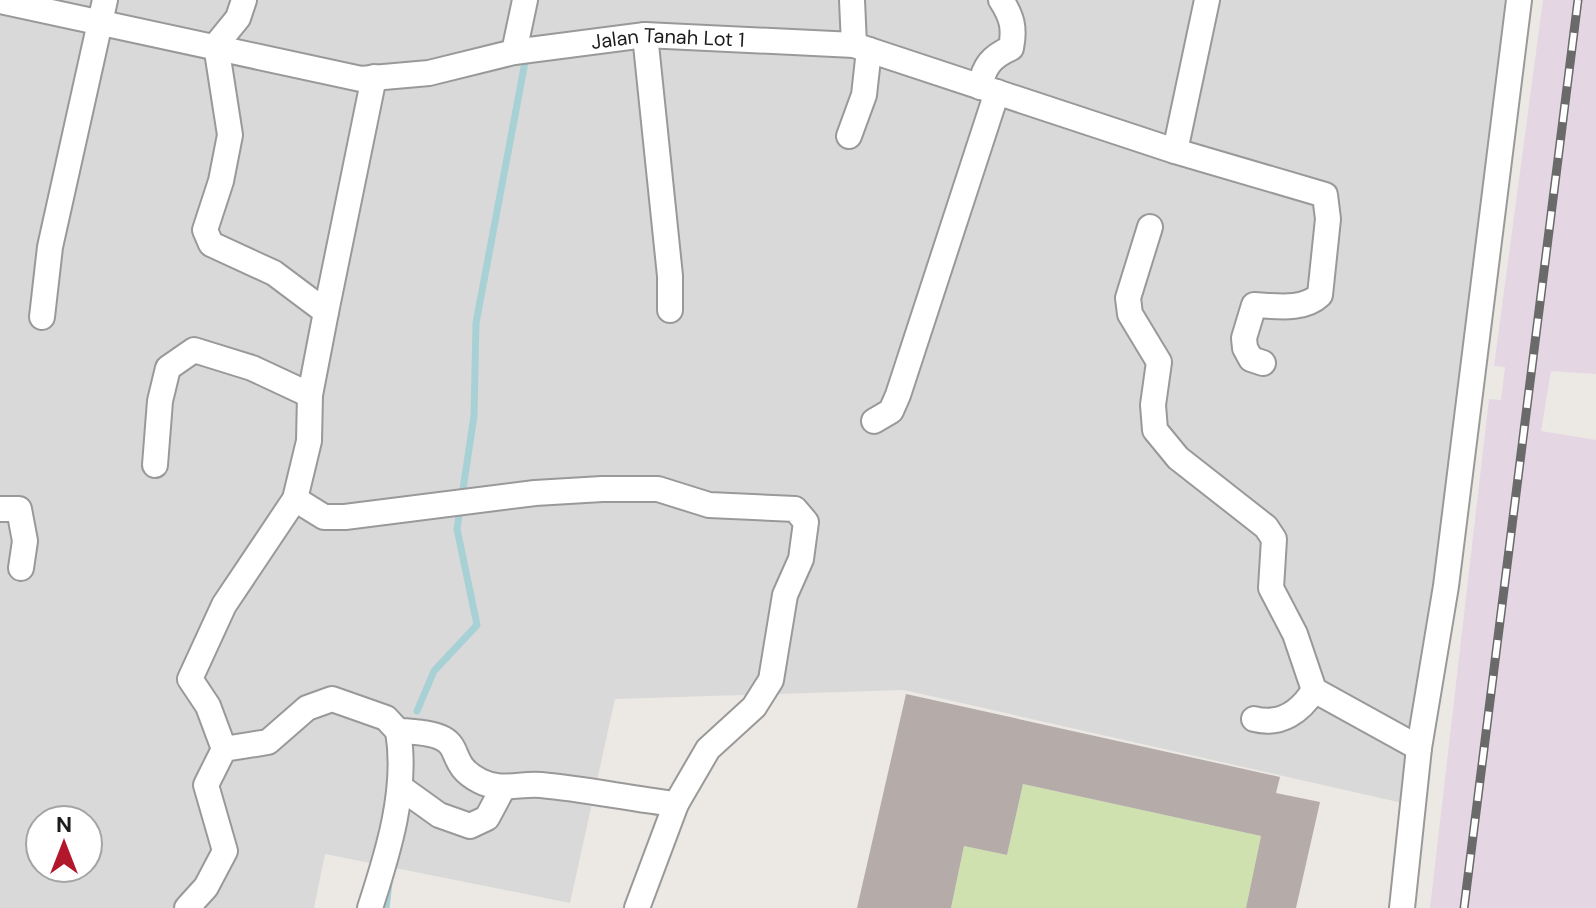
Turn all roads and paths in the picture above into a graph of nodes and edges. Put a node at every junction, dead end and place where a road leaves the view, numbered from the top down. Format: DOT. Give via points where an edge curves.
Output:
graph roads {
  1 [pos="244,0"];
  2 [pos="525,0"];
  3 [pos="852,0"];
  4 [pos="1001,0"];
  5 [pos="1207,0"];
  6 [pos="1519,0"];
  7 [pos="0,1"];
  8 [pos="102,12"];
  9 [pos="645,35"];
  10 [pos="216,45"];
  11 [pos="861,48"];
  12 [pos="514,52"];
  13 [pos="374,77"];
  14 [pos="988,90"];
  15 [pos="849,136"];
  16 [pos="1175,151"];
  17 [pos="1150,227"];
  18 [pos="670,310"];
  19 [pos="326,312"];
  20 [pos="42,317"];
  21 [pos="1263,363"];
  22 [pos="310,395"];
  23 [pos="874,421"];
  24 [pos="155,465"];
  25 [pos="295,499"];
  26 [pos="0,509"];
  27 [pos="21,568"];
  28 [pos="1314,690"];
  29 [pos="1254,719"];
  30 [pos="398,731"];
  31 [pos="1419,748"];
  32 [pos="224,749"];
  33 [pos="400,787"];
  34 [pos="503,788"];
  35 [pos="676,804"];
  36 [pos="187,908"];
  37 [pos="370,908"];
  38 [pos="637,908"];
  39 [pos="1402,908"];
  1 -- 10 [label="street" via="238,18"];
  2 -- 12 [label="street"];
  3 -- 11 [label="street"];
  4 -- 14 [label="street" via="1014,30 1011,48 984,68"];
  5 -- 16 [label="street"];
  6 -- 31 [label="street" via="1446,586"];
  7 -- 8 [label="street, Jalan Tanah Lot 1"];
  8 -- 10 [label="street, Jalan Tanah Lot 1"];
  8 -- 20 [label="street" via="50,247"];
  9 -- 11 [label="street, Jalan Tanah Lot 1"];
  9 -- 12 [label="street, Jalan Tanah Lot 1"];
  9 -- 18 [label="street"];
  10 -- 13 [label="street, Jalan Tanah Lot 1" via="361,79"];
  10 -- 19 [label="street" via="230,135 206,239 274,273"];
  11 -- 14 [label="street, Jalan Tanah Lot 1"];
  11 -- 15 [label="street" via="864,95"];
  12 -- 13 [label="street, Jalan Tanah Lot 1" via="429,73"];
  13 -- 19 [label="street"];
  14 -- 16 [label="street, Jalan Tanah Lot 1"];
  14 -- 23 [label="street" via="898,395 891,411"];
  16 -- 21 [label="street, Jalan Tanah Lot 1" via="1325,195 1328,219 1320,295 1295,306 1254,305 1249,313 1245,348 1251,359"];
  17 -- 28 [label="street" via="1128,298 1130,314 1159,362 1155,430 1178,458 1266,527 1274,539 1271,588 1295,634"];
  19 -- 22 [label="street"];
  22 -- 24 [label="street" via="252,368 194,350 168,368"];
  22 -- 25 [label="street" via="309,441"];
  25 -- 32 [label="street" via="224,605 190,679 208,706"];
  25 -- 35 [label="street" via="324,517 535,493 658,489 709,505 795,509 806,522 801,559 785,595 771,680 754,707 708,749"];
  26 -- 27 [label="street" via="19,509 25,541"];
  28 -- 29 [label="street" via="1303,707 1287,717"];
  28 -- 31 [label="street"];
  30 -- 32 [label="street" via="386,718 332,699 307,708 268,742"];
  30 -- 33 [label="street" via="403,757"];
  30 -- 34 [label="street" via="438,733 479,781"];
  31 -- 39 [label="street"];
  32 -- 36 [label="street" via="206,785 225,851 206,887"];
  33 -- 34 [label="street" via="439,815 470,826 487,818"];
  33 -- 37 [label="street"];
  34 -- 35 [label="street" via="538,785"];
  35 -- 38 [label="street"];
}
